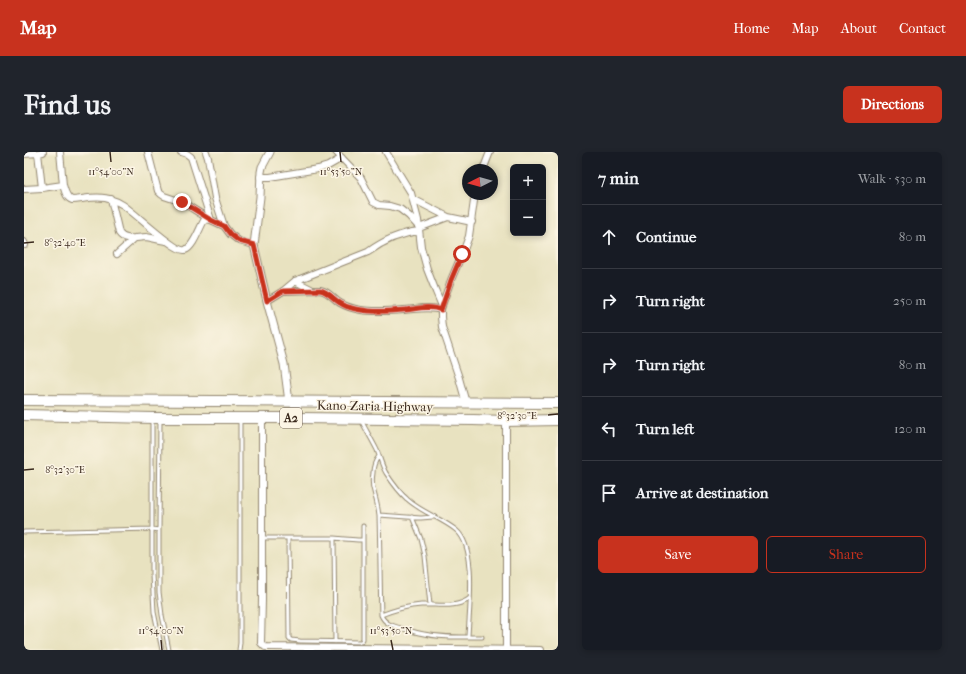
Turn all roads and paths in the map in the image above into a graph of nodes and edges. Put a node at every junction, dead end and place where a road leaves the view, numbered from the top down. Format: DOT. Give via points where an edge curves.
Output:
graph roads {
  1 [pos="41,152"];
  2 [pos="60,152"];
  3 [pos="148,152"];
  4 [pos="181,152"];
  5 [pos="206,152"];
  6 [pos="270,152"];
  7 [pos="336,152"];
  8 [pos="386,152"];
  9 [pos="490,152"];
  10 [pos="24,154"];
  11 [pos="342,158"];
  12 [pos="485,164"];
  13 [pos="260,177"];
  14 [pos="63,185"];
  15 [pos="42,188"];
  16 [pos="24,189"];
  17 [pos="413,199"];
  18 [pos="111,200"];
  19 [pos="474,200"];
  20 [pos="448,216"];
  21 [pos="211,220"];
  22 [pos="472,222"];
  23 [pos="224,226"];
  24 [pos="419,229"];
  25 [pos="135,238"];
  26 [pos="167,241"];
  27 [pos="254,245"];
  28 [pos="117,254"];
  29 [pos="295,281"];
  30 [pos="311,289"];
  31 [pos="283,291"];
  32 [pos="267,301"];
  33 [pos="442,308"];
  34 [pos="24,400"];
  35 [pos="289,402"];
  36 [pos="466,403"];
  37 [pos="558,403"];
  38 [pos="24,415"];
  39 [pos="156,418"];
  40 [pos="240,418"];
  41 [pos="262,418"];
  42 [pos="360,419"];
  43 [pos="558,420"];
  44 [pos="506,421"];
  45 [pos="379,456"];
  46 [pos="379,515"];
  47 [pos="433,516"];
  48 [pos="412,517"];
  49 [pos="363,526"];
  50 [pos="152,529"];
  51 [pos="159,530"];
  52 [pos="24,532"];
  53 [pos="262,538"];
  54 [pos="288,538"];
  55 [pos="334,538"];
  56 [pos="363,540"];
  57 [pos="470,598"];
  58 [pos="430,605"];
  59 [pos="381,615"];
  60 [pos="468,637"];
  61 [pos="482,637"];
  62 [pos="335,642"];
  63 [pos="266,649"];
  64 [pos="162,650"];
  65 [pos="169,650"];
  66 [pos="239,650"];
  67 [pos="506,650"];
  68 [pos="540,650"];
  1 -- 10 [label="street"];
  1 -- 15 [label="street"];
  2 -- 14 [label="street"];
  3 -- 21 [label="street" via="158,191"];
  4 -- 21 [label="street" via="191,158"];
  5 -- 23 [label="street" via="215,198"];
  6 -- 13 [label="street"];
  7 -- 11 [label="street"];
  8 -- 17 [label="street"];
  9 -- 12 [label="street"];
  11 -- 13 [label="street" via="318,169"];
  11 -- 24 [label="street" via="361,178 373,202 400,209"];
  13 -- 27 [label="street"];
  14 -- 15 [label="street"];
  14 -- 18 [label="street" via="67,197 72,200"];
  15 -- 16 [label="street"];
  17 -- 20 [label="street"];
  17 -- 24 [label="street"];
  18 -- 25 [label="street" via="120,235"];
  18 -- 26 [label="street" via="123,205"];
  19 -- 22 [label="street"];
  20 -- 22 [label="street"];
  20 -- 24 [label="street"];
  21 -- 23 [label="street"];
  21 -- 26 [label="street" via="205,219 190,247 185,250 180,250"];
  22 -- 33 [label="street" via="466,247"];
  23 -- 27 [label="street" via="239,241"];
  24 -- 29 [label="street"];
  24 -- 33 [label="street" via="427,269"];
  25 -- 26 [label="street" via="147,237"];
  25 -- 28 [label="street"];
  27 -- 32 [label="street"];
  29 -- 30 [label="street"];
  29 -- 31 [label="street"];
  30 -- 31 [label="street"];
  30 -- 33 [label="street" via="325,291 340,303 362,310"];
  31 -- 32 [label="street"];
  32 -- 35 [label="street" via="284,364"];
  33 -- 36 [label="street" via="442,327"];
  34 -- 35 [label="highway, Kano-Zaria Highway / A2"];
  35 -- 36 [label="highway, Kano-Zaria Highway / A2"];
  36 -- 37 [label="highway, Kano-Zaria Highway / A2"];
  38 -- 39 [label="highway, Kano-Zaria Highway / A2"];
  39 -- 40 [label="highway, Kano-Zaria Highway / A2"];
  39 -- 50 [label="lane"];
  39 -- 51 [label="lane"];
  40 -- 41 [label="highway, Kano-Zaria Highway / A2"];
  40 -- 66 [label="lane"];
  41 -- 42 [label="highway, Kano-Zaria Highway / A2"];
  41 -- 53 [label="street"];
  42 -- 44 [label="highway, Kano-Zaria Highway / A2"];
  42 -- 45 [label="lane"];
  43 -- 44 [label="highway, Kano-Zaria Highway / A2"];
  44 -- 67 [label="street"];
  45 -- 46 [label="lane" via="374,463 372,483"];
  45 -- 47 [label="lane" via="386,473 396,487 408,500"];
  46 -- 48 [label="lane"];
  46 -- 59 [label="lane"];
  47 -- 48 [label="lane"];
  47 -- 57 [label="lane" via="458,532 464,542 471,575"];
  48 -- 58 [label="lane" via="425,556"];
  49 -- 56 [label="lane"];
  50 -- 51 [label="lane"];
  50 -- 52 [label="lane"];
  50 -- 64 [label="lane" via="154,603"];
  51 -- 65 [label="lane" via="159,592"];
  53 -- 54 [label="lane"];
  53 -- 63 [label="street" via="261,643"];
  54 -- 55 [label="lane"];
  54 -- 62 [label="lane" via="289,638"];
  55 -- 56 [label="lane"];
  55 -- 62 [label="lane"];
  56 -- 62 [label="lane" via="363,640"];
  57 -- 58 [label="lane" via="456,604"];
  57 -- 60 [label="lane"];
  58 -- 59 [label="lane"];
  59 -- 60 [label="lane" via="388,624 419,634"];
  60 -- 61 [label="lane"];
  63 -- 67 [label="street"];
  67 -- 68 [label="street"];
}
